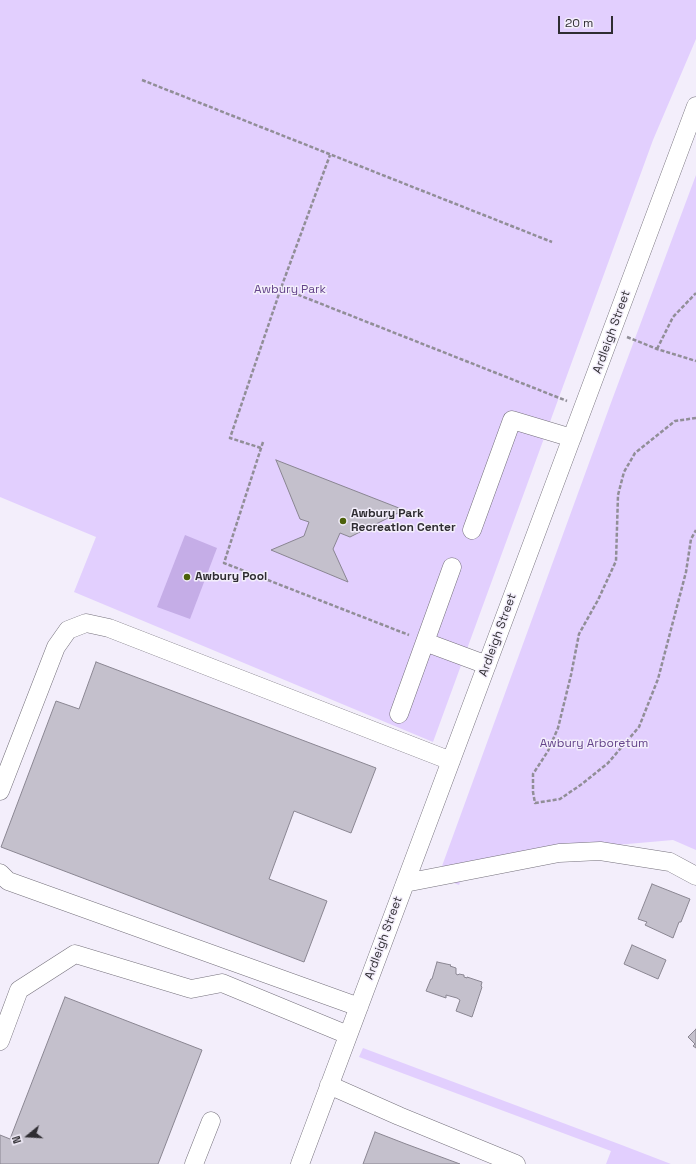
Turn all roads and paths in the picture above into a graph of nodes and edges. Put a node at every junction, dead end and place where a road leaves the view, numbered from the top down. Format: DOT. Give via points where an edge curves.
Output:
graph roads {
  1 [pos="142,80"];
  2 [pos="696,106"];
  3 [pos="330,155"];
  4 [pos="552,242"];
  5 [pos="281,288"];
  6 [pos="696,293"];
  7 [pos="612,331"];
  8 [pos="657,349"];
  9 [pos="696,361"];
  10 [pos="584,407"];
  11 [pos="696,418"];
  12 [pos="572,438"];
  13 [pos="263,442"];
  14 [pos="261,448"];
  15 [pos="472,530"];
  16 [pos="696,530"];
  17 [pos="452,567"];
  18 [pos="425,642"];
  19 [pos="487,665"];
  20 [pos="399,714"];
  21 [pos="451,761"];
  22 [pos="0,791"];
  23 [pos="0,872"];
  24 [pos="696,876"];
  25 [pos="405,883"];
  26 [pos="359,1007"];
  27 [pos="348,1035"];
  28 [pos="0,1041"];
  29 [pos="329,1085"];
  30 [pos="211,1121"];
  31 [pos="194,1164"];
  32 [pos="300,1164"];
  33 [pos="516,1164"];
  1 -- 3 [label="path"];
  2 -- 7 [label="street, Ardleigh Street"];
  3 -- 4 [label="path"];
  3 -- 5 [label="path"];
  5 -- 10 [label="path"];
  5 -- 14 [label="path" via="230,438"];
  6 -- 8 [label="path" via="673,317"];
  7 -- 8 [label="path"];
  7 -- 10 [label="street, Ardleigh Street"];
  8 -- 9 [label="path"];
  10 -- 12 [label="street, Ardleigh Street"];
  11 -- 16 [label="path" via="675,421 636,453 624,472 618,495 616,561 579,634 558,728 548,751 533,774 532,792 535,802 560,799 582,784 608,763 640,727 658,679 686,572 691,539"];
  12 -- 15 [label="street" via="512,420"];
  12 -- 19 [label="street, Ardleigh Street"];
  13 -- 14 [label="path"];
  14 -- 18 [label="path" via="224,563"];
  17 -- 18 [label="street"];
  18 -- 19 [label="street"];
  18 -- 20 [label="street"];
  19 -- 21 [label="street, Ardleigh Street"];
  21 -- 22 [label="street" via="116,631 86,623 68,630 56,646"];
  21 -- 25 [label="street, Ardleigh Street"];
  23 -- 26 [label="street" via="8,881"];
  24 -- 25 [label="street" via="670,862 600,851 560,854"];
  25 -- 26 [label="street, Ardleigh Street"];
  26 -- 27 [label="street, Ardleigh Street"];
  27 -- 28 [label="street" via="222,984 191,989 75,954 19,990"];
  27 -- 29 [label="street, Ardleigh Street"];
  29 -- 32 [label="street, Ardleigh Street"];
  29 -- 33 [label="street"];
  30 -- 31 [label="street"];
}
